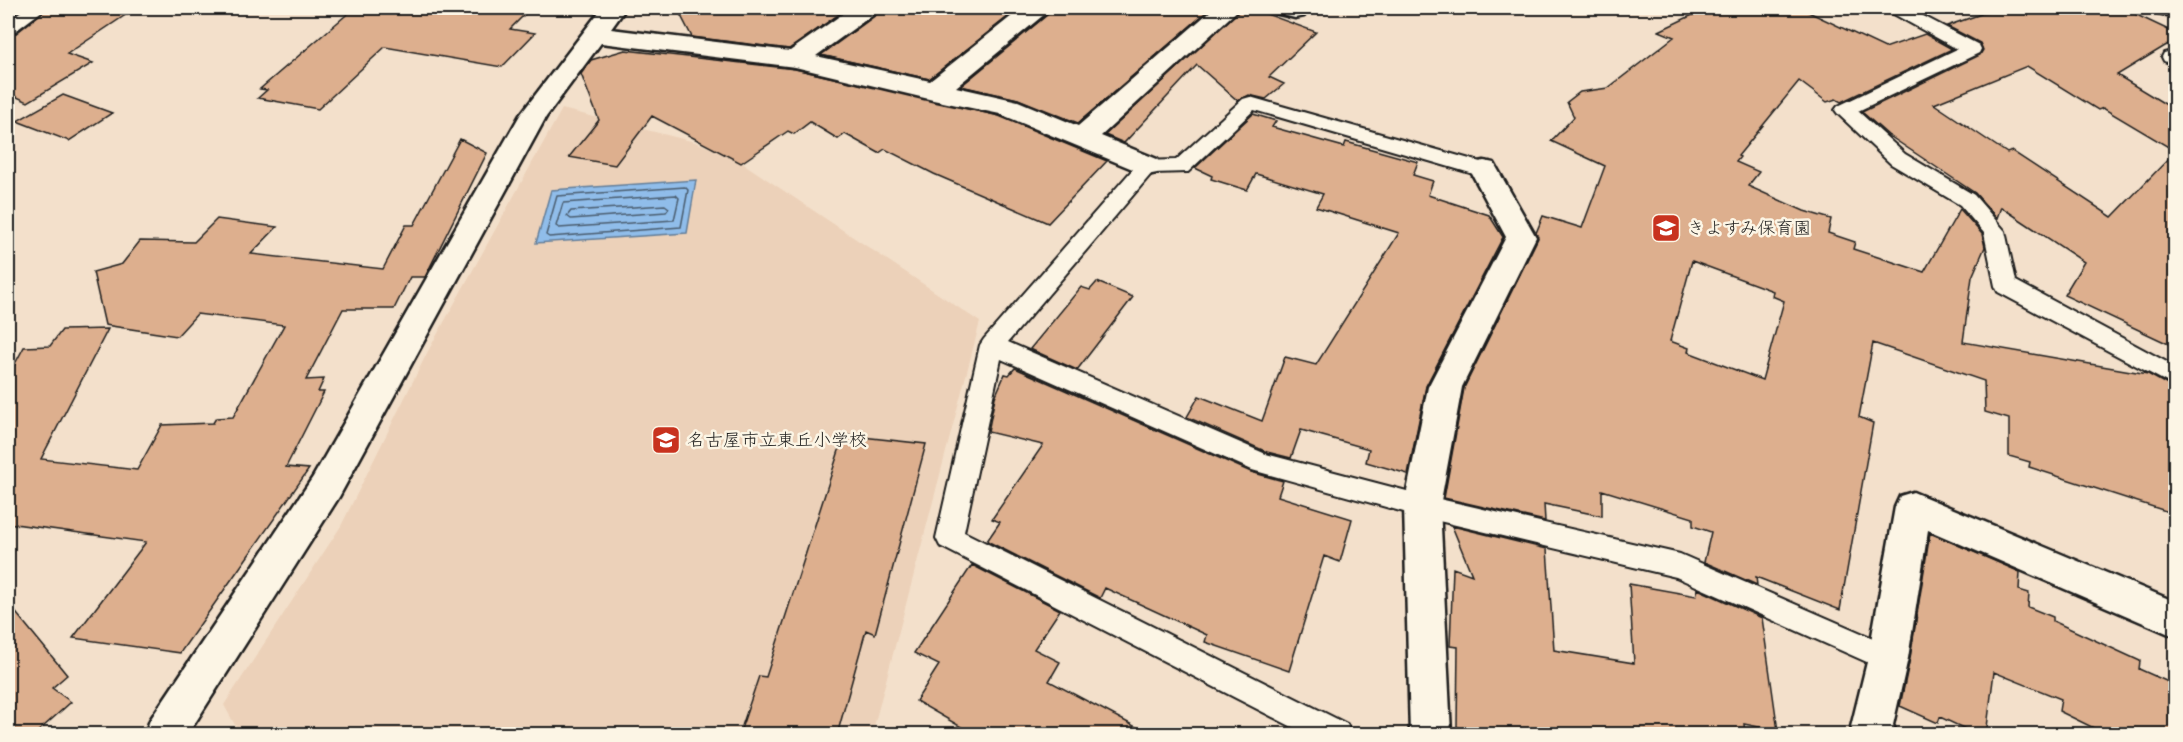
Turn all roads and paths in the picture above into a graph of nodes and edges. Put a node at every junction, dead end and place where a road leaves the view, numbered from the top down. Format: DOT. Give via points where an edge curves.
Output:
graph roads {
  1 [pos="37,8"];
  2 [pos="866,8"];
  3 [pos="1037,8"];
  4 [pos="1228,8"];
  5 [pos="1896,8"];
  6 [pos="2168,8"];
  7 [pos="2175,10"];
  8 [pos="605,20"];
  9 [pos="8,28"];
  10 [pos="2175,55"];
  11 [pos="795,59"];
  12 [pos="2175,60"];
  13 [pos="933,92"];
  14 [pos="1083,138"];
  15 [pos="1148,166"];
  16 [pos="1484,170"];
  17 [pos="992,345"];
  18 [pos="2175,378"];
  19 [pos="1422,506"];
  20 [pos="2175,620"];
  21 [pos="1888,658"];
  22 [pos="165,735"];
  23 [pos="1336,735"];
  24 [pos="1430,735"];
  25 [pos="1876,735"];
  1 -- 9 [label="lane"];
  2 -- 11 [label="street"];
  3 -- 13 [label="street"];
  4 -- 14 [label="street"];
  5 -- 18 [label="lane" via="1972,49 1845,110 1898,159 1967,200 1994,231 2006,286"];
  6 -- 7 [label="street"];
  8 -- 11 [label="street" via="597,35"];
  8 -- 22 [label="street" via="534,115 326,487"];
  10 -- 12 [label="lane" via="2171,57"];
  11 -- 13 [label="street"];
  13 -- 14 [label="street" via="1008,107"];
  14 -- 15 [label="street"];
  15 -- 16 [label="lane" via="1181,167 1250,103"];
  15 -- 17 [label="lane"];
  16 -- 19 [label="street" via="1521,237 1445,387"];
  17 -- 19 [label="lane" via="1261,463"];
  17 -- 23 [label="lane" via="949,538"];
  19 -- 21 [label="lane" via="1680,566"];
  19 -- 24 [label="street"];
  20 -- 21 [label="street" via="1913,507"];
  21 -- 25 [label="street" via="1872,728"];
}
